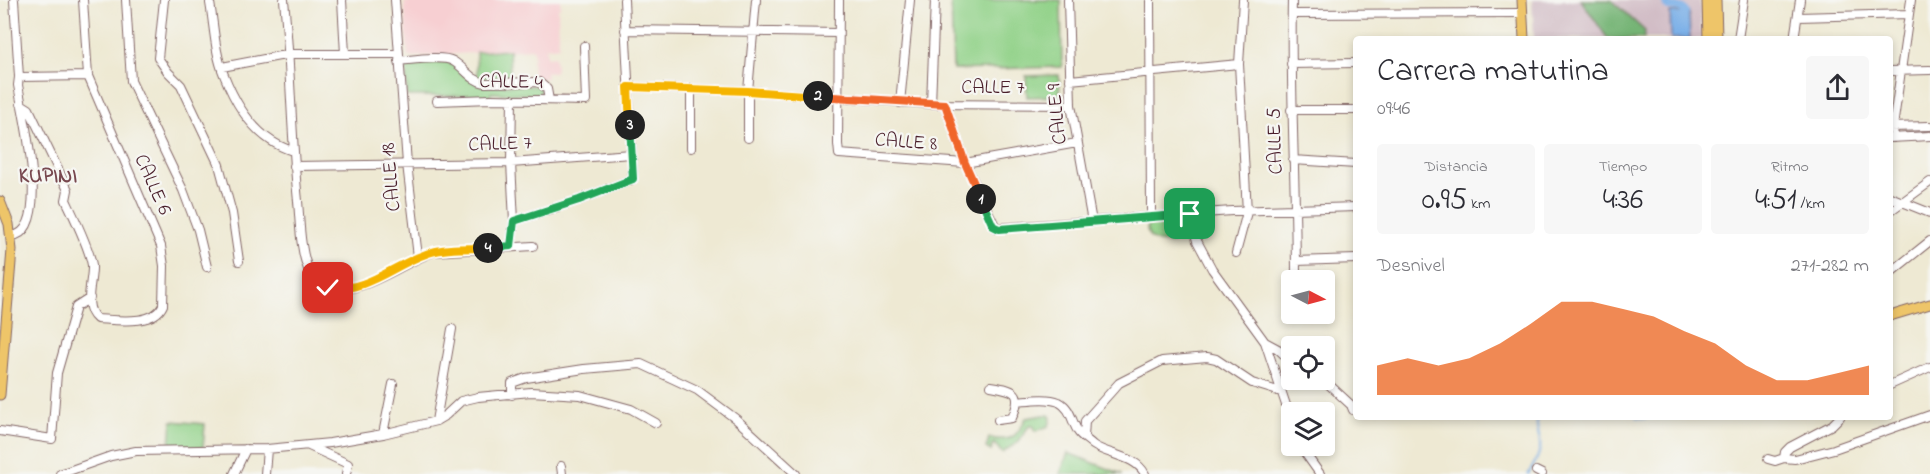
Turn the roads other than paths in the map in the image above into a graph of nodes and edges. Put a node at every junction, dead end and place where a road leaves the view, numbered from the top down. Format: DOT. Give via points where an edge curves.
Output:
graph roads {
  1 [pos="14,0"];
  2 [pos="83,0"];
  3 [pos="126,0"];
  4 [pos="164,0"];
  5 [pos="284,0"];
  6 [pos="342,0"];
  7 [pos="395,0"];
  8 [pos="624,0"];
  9 [pos="756,0"];
  10 [pos="839,0"];
  11 [pos="910,0"];
  12 [pos="935,0"];
  13 [pos="1068,0"];
  14 [pos="1150,0"];
  15 [pos="1242,0"];
  16 [pos="1292,0"];
  17 [pos="1522,0"];
  18 [pos="1707,0"];
  19 [pos="1716,0"];
  20 [pos="1744,0"];
  21 [pos="1800,0"];
  22 [pos="1911,0"];
  23 [pos="210,3"];
  24 [pos="1523,13"];
  25 [pos="1292,14"];
  26 [pos="1909,14"];
  27 [pos="1798,17"];
  28 [pos="625,30"];
  29 [pos="754,31"];
  30 [pos="838,33"];
  31 [pos="1524,36"];
  32 [pos="1708,36"];
  33 [pos="1717,36"];
  34 [pos="1738,36"];
  35 [pos="1795,36"];
  36 [pos="584,46"];
  37 [pos="290,54"];
  38 [pos="345,54"];
  39 [pos="399,58"];
  40 [pos="1353,63"];
  41 [pos="1239,64"];
  42 [pos="1291,64"];
  43 [pos="223,70"];
  44 [pos="1930,70"];
  45 [pos="1893,71"];
  46 [pos="1902,71"];
  47 [pos="212,72"];
  48 [pos="1150,72"];
  49 [pos="88,76"];
  50 [pos="1070,80"];
  51 [pos="18,81"];
  52 [pos="628,87"];
  53 [pos="691,89"];
  54 [pos="748,91"];
  55 [pos="839,98"];
  56 [pos="512,99"];
  57 [pos="549,100"];
  58 [pos="437,101"];
  59 [pos="900,103"];
  60 [pos="21,104"];
  61 [pos="931,104"];
  62 [pos="945,104"];
  63 [pos="1071,105"];
  64 [pos="1353,110"];
  65 [pos="1291,111"];
  66 [pos="1893,121"];
  67 [pos="1930,126"];
  68 [pos="1893,127"];
  69 [pos="1930,136"];
  70 [pos="748,138"];
  71 [pos="1893,138"];
  72 [pos="1077,144"];
  73 [pos="691,148"];
  74 [pos="293,151"];
  75 [pos="631,153"];
  76 [pos="1293,160"];
  77 [pos="511,163"];
  78 [pos="965,163"];
  79 [pos="407,164"];
  80 [pos="1353,164"];
  81 [pos="294,166"];
  82 [pos="1930,182"];
  83 [pos="1893,198"];
  84 [pos="0,201"];
  85 [pos="1902,202"];
  86 [pos="1353,207"];
  87 [pos="1893,209"];
  88 [pos="1295,210"];
  89 [pos="1247,212"];
  90 [pos="1930,213"];
  91 [pos="1190,214"];
  92 [pos="1151,216"];
  93 [pos="514,221"];
  94 [pos="1092,222"];
  95 [pos="11,236"];
  96 [pos="1930,241"];
  97 [pos="511,246"];
  98 [pos="533,246"];
  99 [pos="1236,253"];
  100 [pos="418,257"];
  101 [pos="1353,259"];
  102 [pos="239,261"];
  103 [pos="1296,261"];
  104 [pos="207,267"];
  105 [pos="1296,270"];
  106 [pos="1893,271"];
  107 [pos="90,298"];
  108 [pos="1930,304"];
  109 [pos="1893,315"];
  110 [pos="452,329"];
  111 [pos="1265,342"];
  112 [pos="1281,352"];
  113 [pos="1930,367"];
  114 [pos="1,375"];
  115 [pos="393,384"];
  116 [pos="1893,384"];
  117 [pos="991,386"];
  118 [pos="1334,390"];
  119 [pos="1281,392"];
  120 [pos="0,395"];
  121 [pos="512,395"];
  122 [pos="1017,401"];
  123 [pos="1285,402"];
  124 [pos="1353,410"];
  125 [pos="1930,415"];
  126 [pos="436,420"];
  127 [pos="998,420"];
  128 [pos="1837,420"];
  129 [pos="656,423"];
  130 [pos="0,431"];
  131 [pos="383,434"];
  132 [pos="1084,437"];
  133 [pos="308,445"];
  134 [pos="246,449"];
  135 [pos="267,450"];
  136 [pos="1307,456"];
  137 [pos="1784,458"];
  138 [pos="1768,459"];
  139 [pos="60,474"];
  140 [pos="234,474"];
  141 [pos="265,474"];
  142 [pos="346,474"];
  143 [pos="796,474"];
  144 [pos="1145,474"];
  145 [pos="1320,474"];
  1 -- 51 [label="street"];
  2 -- 49 [label="street, CALLE 6"];
  3 -- 104 [label="street" via="131,81 183,190"];
  4 -- 102 [label="street" via="158,58 181,85 219,165"];
  5 -- 37 [label="street"];
  6 -- 38 [label="street"];
  7 -- 39 [label="street, CALLE 18"];
  8 -- 28 [label="street"];
  9 -- 29 [label="street"];
  10 -- 30 [label="street"];
  11 -- 59 [label="street"];
  12 -- 61 [label="street"];
  13 -- 50 [label="street, CALLE 9"];
  14 -- 48 [label="street"];
  15 -- 41 [label="street"];
  16 -- 25 [label="street, CALLE 5"];
  17 -- 24 [label="main road"];
  18 -- 32 [label="main road"];
  19 -- 33 [label="main road"];
  20 -- 34 [label="street"];
  21 -- 27 [label="street"];
  22 -- 26 [label="street"];
  23 -- 43 [label="street"];
  24 -- 25 [label="street"];
  24 -- 31 [label="main road"];
  25 -- 42 [label="street, CALLE 5"];
  26 -- 27 [label="street"];
  26 -- 46 [label="street"];
  27 -- 35 [label="street"];
  28 -- 29 [label="street"];
  28 -- 52 [label="street"];
  29 -- 30 [label="street"];
  29 -- 54 [label="street"];
  30 -- 55 [label="street"];
  36 -- 57 [label="street, CALLE 4" via="586,101"];
  37 -- 38 [label="street"];
  37 -- 43 [label="street"];
  37 -- 74 [label="street"];
  38 -- 39 [label="street"];
  39 -- 57 [label="street" via="452,61 476,81 485,83 539,82 547,89"];
  39 -- 79 [label="street, CALLE 18"];
  40 -- 42 [label="street"];
  41 -- 48 [label="street"];
  41 -- 89 [label="street"];
  42 -- 65 [label="street, CALLE 5"];
  43 -- 47 [label="street"];
  43 -- 74 [label="street" via="249,121 275,143"];
  44 -- 46 [label="street"];
  45 -- 46 [label="street"];
  46 -- 66 [label="street"];
  48 -- 50 [label="street"];
  48 -- 92 [label="street"];
  49 -- 51 [label="street"];
  49 -- 107 [label="street, CALLE 6" via="161,246 164,266 162,305 155,314 137,320 97,319 92,314"];
  50 -- 63 [label="street, CALLE 9"];
  51 -- 60 [label="street"];
  52 -- 53 [label="street, CALLE 7"];
  52 -- 75 [label="street"];
  53 -- 54 [label="street, CALLE 7"];
  53 -- 73 [label="street"];
  54 -- 55 [label="street, CALLE 7"];
  54 -- 70 [label="street"];
  55 -- 59 [label="street, CALLE 7"];
  55 -- 78 [label="street, CALLE 8" via="839,154"];
  56 -- 57 [label="street, CALLE 4"];
  56 -- 58 [label="street, CALLE 4"];
  56 -- 77 [label="street"];
  59 -- 61 [label="street, CALLE 7"];
  60 -- 95 [label="street" via="33,202 24,230"];
  60 -- 107 [label="street" via="36,123 68,190 66,200 92,264"];
  61 -- 62 [label="street, CALLE 7"];
  62 -- 63 [label="street, CALLE 7"];
  62 -- 78 [label="street"];
  63 -- 72 [label="street, CALLE 9"];
  64 -- 65 [label="street"];
  65 -- 76 [label="street, CALLE 5"];
  67 -- 68 [label="street"];
  69 -- 71 [label="street"];
  72 -- 78 [label="street, CALLE 8"];
  72 -- 94 [label="street, CALLE 9"];
  74 -- 81 [label="street"];
  75 -- 77 [label="street, CALLE 7"];
  75 -- 93 [label="street" via="633,179"];
  76 -- 80 [label="street"];
  76 -- 88 [label="street, CALLE 5"];
  77 -- 79 [label="street, CALLE 7"];
  77 -- 93 [label="street"];
  78 -- 94 [label="street" via="996,228"];
  79 -- 81 [label="street"];
  79 -- 100 [label="street, CALLE 18"];
  81 -- 100 [label="street" via="303,250 313,281 336,289 359,285"];
  82 -- 85 [label="street"];
  83 -- 85 [label="street"];
  84 -- 95 [label="main road"];
  85 -- 87 [label="street"];
  85 -- 90 [label="street"];
  86 -- 88 [label="street"];
  88 -- 89 [label="street"];
  88 -- 103 [label="street, CALLE 5"];
  89 -- 91 [label="street"];
  89 -- 99 [label="street"];
  91 -- 92 [label="street"];
  91 -- 111 [label="street" via="1197,241 1212,269"];
  92 -- 94 [label="street"];
  93 -- 97 [label="street"];
  95 -- 114 [label="main road"];
  96 -- 106 [label="street"];
  97 -- 98 [label="street"];
  97 -- 100 [label="street" via="440,250"];
  101 -- 103 [label="street"];
  103 -- 105 [label="street, CALLE 5"];
  107 -- 130 [label="street" via="76,308 57,373 52,439"];
  108 -- 109 [label="main road"];
  110 -- 126 [label="street"];
  111 -- 112 [label="street"];
  111 -- 119 [label="street"];
  113 -- 116 [label="street"];
  114 -- 120 [label="main road"];
  115 -- 131 [label="street"];
  117 -- 122 [label="street" via="1013,391"];
  118 -- 124 [label="street"];
  119 -- 123 [label="street"];
  119 -- 132 [label="street" via="1252,382 1216,359 1162,361 1119,383 1085,421"];
  121 -- 126 [label="street" via="461,401"];
  121 -- 129 [label="street" via="580,395 632,409"];
  121 -- 143 [label="street" via="512,382 526,378 641,364 697,390 736,419"];
  122 -- 127 [label="street" via="1012,418"];
  122 -- 132 [label="street" via="1056,401 1070,412"];
  125 -- 137 [label="street" via="1834,449"];
  126 -- 131 [label="street"];
  128 -- 137 [label="street" via="1790,447"];
  131 -- 133 [label="street"];
  132 -- 144 [label="street" via="1103,451 1142,468"];
  133 -- 135 [label="street"];
  133 -- 142 [label="street" via="348,464"];
  134 -- 135 [label="street"];
  134 -- 139 [label="street" via="136,451"];
  134 -- 140 [label="street"];
  135 -- 141 [label="street"];
  136 -- 145 [label="street"];
  137 -- 138 [label="street"];
}
